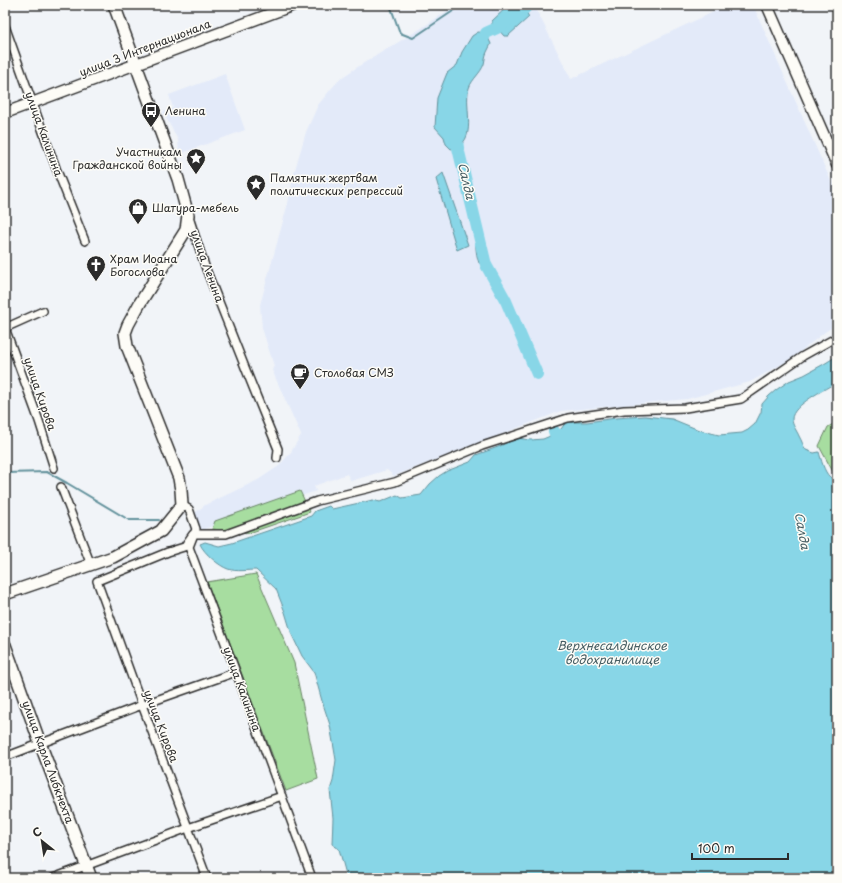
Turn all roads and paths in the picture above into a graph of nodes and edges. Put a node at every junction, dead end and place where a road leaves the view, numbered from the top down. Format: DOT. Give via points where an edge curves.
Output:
graph roads {
  1 [pos="114,5"];
  2 [pos="294,5"];
  3 [pos="767,5"];
  4 [pos="5,26"];
  5 [pos="135,64"];
  6 [pos="33,103"];
  7 [pos="5,113"];
  8 [pos="837,165"];
  9 [pos="188,215"];
  10 [pos="85,241"];
  11 [pos="43,311"];
  12 [pos="5,328"];
  13 [pos="837,337"];
  14 [pos="277,458"];
  15 [pos="54,468"];
  16 [pos="61,487"];
  17 [pos="182,505"];
  18 [pos="193,534"];
  19 [pos="91,565"];
  20 [pos="5,594"];
  21 [pos="5,645"];
  22 [pos="236,672"];
  23 [pos="142,705"];
  24 [pos="40,743"];
  25 [pos="5,757"];
  26 [pos="282,796"];
  27 [pos="188,828"];
  28 [pos="86,865"];
  29 [pos="53,878"];
  30 [pos="91,878"];
  31 [pos="207,878"];
  32 [pos="312,878"];
  1 -- 5 [label="main road, улица Ленина"];
  2 -- 5 [label="main road, улица 3 Интернационала"];
  3 -- 8 [label="main road"];
  4 -- 6 [label="street, улица Калинина"];
  5 -- 6 [label="main road, улица 3 Интернационала"];
  5 -- 9 [label="main road, улица Ленина" via="178,179"];
  6 -- 7 [label="main road, улица 3 Интернационала"];
  6 -- 10 [label="street, улица Калинина"];
  9 -- 14 [label="street, улица Ленина" via="206,268 278,448"];
  9 -- 17 [label="main road" via="186,230 140,303 125,333 127,346 179,478"];
  11 -- 12 [label="street"];
  12 -- 15 [label="street, улица Кирова"];
  13 -- 18 [label="street" via="803,356 741,399 685,408 624,410 568,418 482,446 395,482 317,501 226,534"];
  16 -- 19 [label="street"];
  17 -- 18 [label="street, улица Калинина" via="189,509 196,529"];
  17 -- 19 [label="main road" via="161,531"];
  18 -- 22 [label="street, улица Калинина" via="189,547"];
  18 -- 23 [label="street, улица Кирова" via="184,547 97,581"];
  19 -- 20 [label="main road"];
  21 -- 24 [label="main road, улица Карла Либкнехта"];
  22 -- 23 [label="street"];
  22 -- 26 [label="street, улица Калинина"];
  23 -- 24 [label="street"];
  23 -- 27 [label="street, улица Кирова"];
  24 -- 25 [label="street"];
  24 -- 28 [label="main road, улица Карла Либкнехта"];
  26 -- 27 [label="street"];
  26 -- 32 [label="street, улица Калинина"];
  27 -- 28 [label="street"];
  27 -- 31 [label="street, улица Кирова"];
  28 -- 29 [label="street"];
  28 -- 30 [label="main road, улица Карла Либкнехта"];
}
